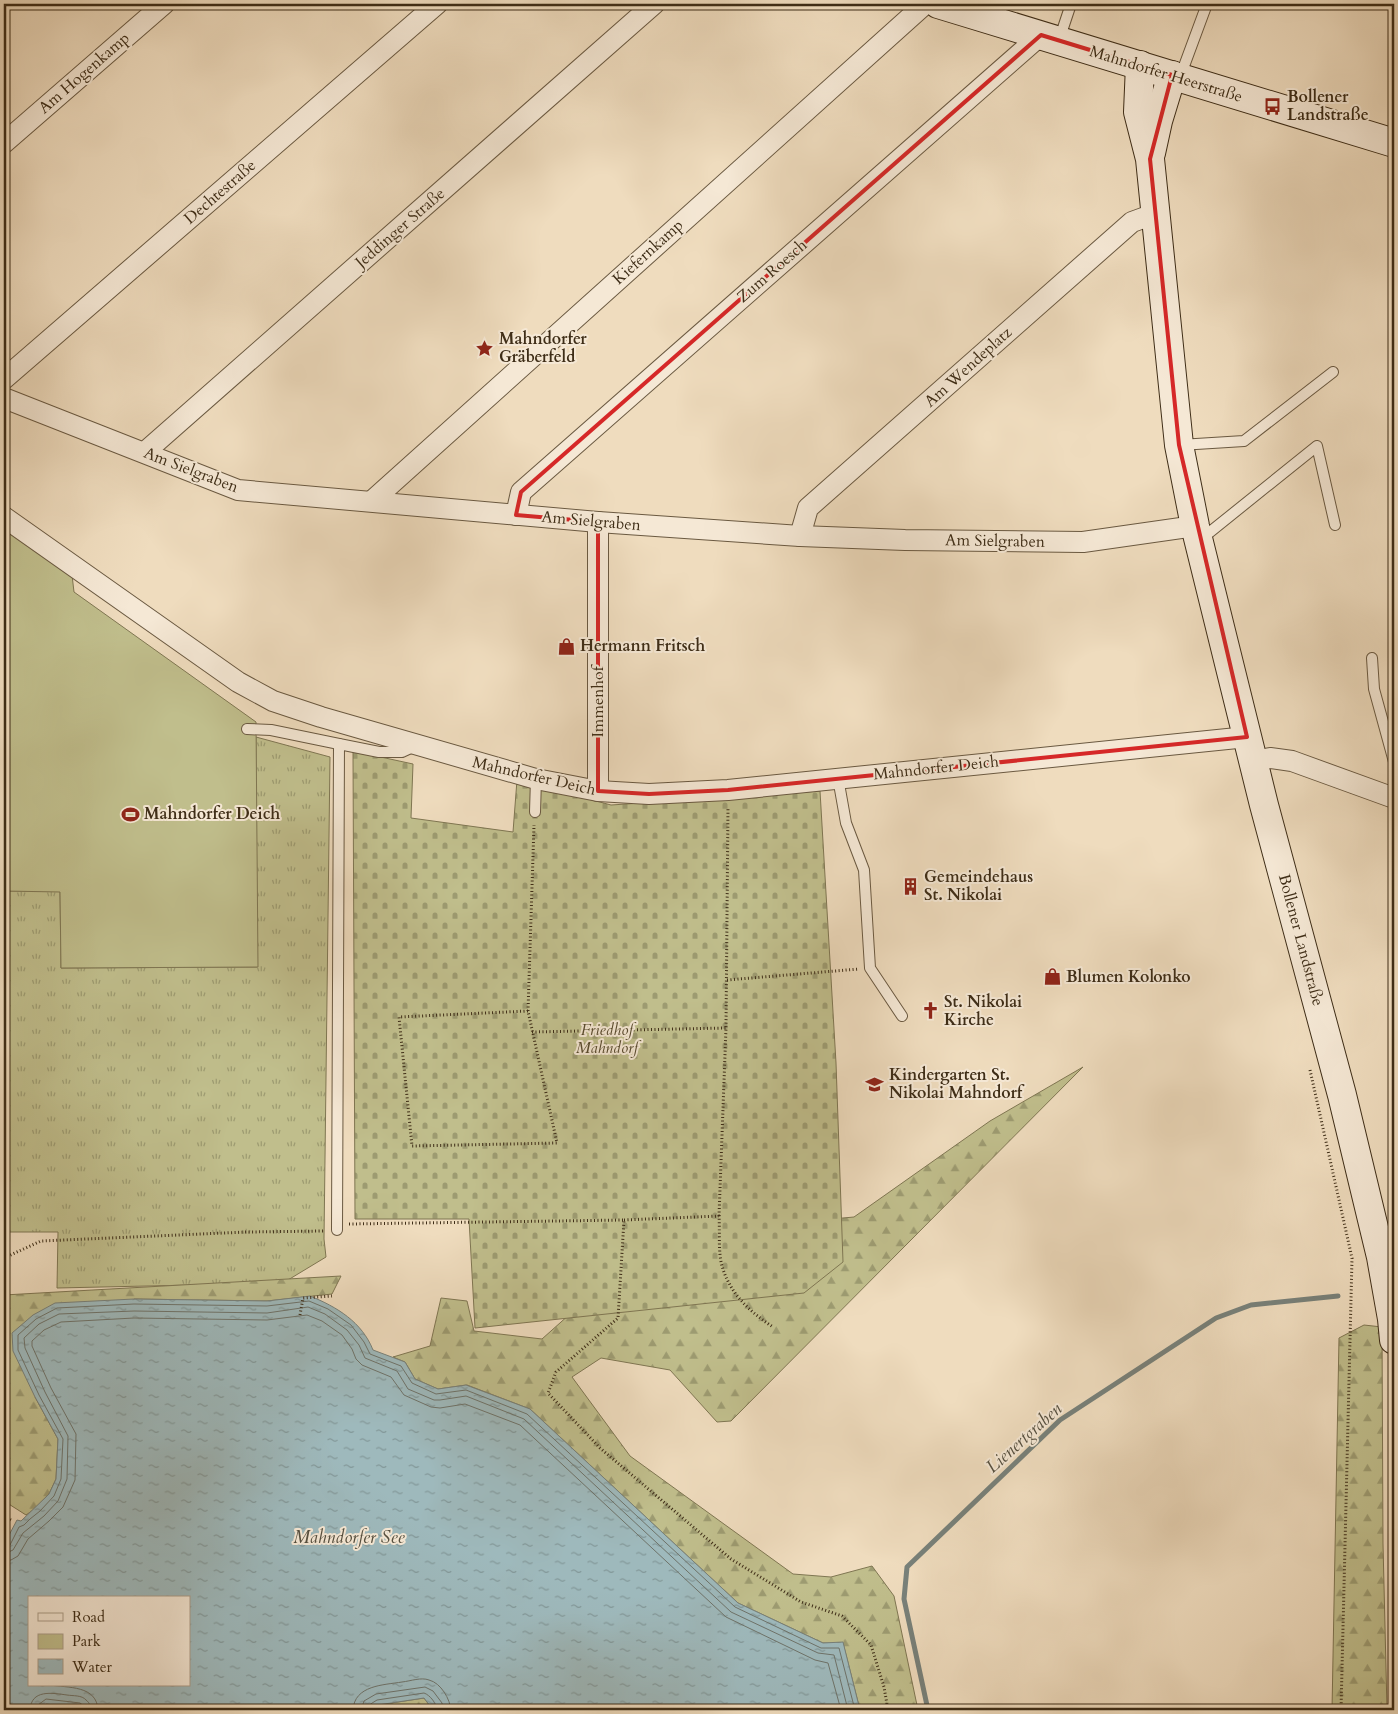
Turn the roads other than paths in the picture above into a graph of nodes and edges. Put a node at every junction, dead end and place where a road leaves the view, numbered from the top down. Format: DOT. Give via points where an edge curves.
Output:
graph roads {
  1 [pos="164,4"];
  2 [pos="436,4"];
  3 [pos="654,4"];
  4 [pos="925,4"];
  5 [pos="938,4"];
  6 [pos="1071,4"];
  7 [pos="1207,4"];
  8 [pos="1050,38"];
  9 [pos="1140,66"];
  10 [pos="1176,76"];
  11 [pos="4,143"];
  12 [pos="1394,143"];
  13 [pos="1150,159"];
  14 [pos="1154,214"];
  15 [pos="1333,372"];
  16 [pos="4,379"];
  17 [pos="4,398"];
  18 [pos="1179,445"];
  19 [pos="145,452"];
  20 [pos="372,501"];
  21 [pos="516,515"];
  22 [pos="4,517"];
  23 [pos="598,522"];
  24 [pos="1335,525"];
  25 [pos="1197,533"];
  26 [pos="800,536"];
  27 [pos="1372,658"];
  28 [pos="247,729"];
  29 [pos="339,744"];
  30 [pos="415,746"];
  31 [pos="1250,749"];
  32 [pos="1394,762"];
  33 [pos="838,778"];
  34 [pos="536,779"];
  35 [pos="598,791"];
  36 [pos="1394,798"];
  37 [pos="535,812"];
  38 [pos="902,1016"];
  39 [pos="336,1230"];
  40 [pos="1394,1340"];
  1 -- 11 [label="street, Am Hogenkamp"];
  2 -- 16 [label="street, Dechtestraße"];
  3 -- 19 [label="street, Jeddinger Straße"];
  4 -- 20 [label="street, Kiefernkamp"];
  5 -- 8 [label="street, Mahndorfer Heerstraße"];
  6 -- 8 [label="lane"];
  7 -- 10 [label="lane"];
  8 -- 9 [label="street, Mahndorfer Heerstraße"];
  8 -- 21 [label="street, Zum Roesch" via="521,492"];
  9 -- 10 [label="street, Mahndorfer Heerstraße"];
  9 -- 13 [label="street, Bollener Landstraße" via="1138,112"];
  10 -- 12 [label="street, Mahndorfer Heerstraße"];
  10 -- 13 [label="street, Bollener Landstraße" via="1158,121"];
  13 -- 14 [label="street, Bollener Landstraße"];
  14 -- 18 [label="street, Bollener Landstraße"];
  14 -- 26 [label="street, Am Wendeplatz" via="1132,222 808,508"];
  15 -- 18 [label="lane" via="1244,441"];
  17 -- 19 [label="street, Am Sielgraben"];
  18 -- 25 [label="street, Bollener Landstraße"];
  19 -- 20 [label="street, Am Sielgraben" via="238,490"];
  20 -- 21 [label="street, Am Sielgraben"];
  21 -- 23 [label="street, Am Sielgraben"];
  22 -- 30 [label="street, Mahndorfer Deich" via="238,682 273,701"];
  23 -- 26 [label="street, Am Sielgraben"];
  23 -- 35 [label="street, Immenhof"];
  24 -- 25 [label="lane" via="1317,446"];
  25 -- 26 [label="street, Am Sielgraben" via="1084,542"];
  25 -- 31 [label="street, Bollener Landstraße"];
  27 -- 32 [label="lane" via="1374,689"];
  28 -- 29 [label="lane" via="271,730"];
  29 -- 30 [label="lane" via="379,752 402,752"];
  29 -- 39 [label="lane"];
  30 -- 34 [label="street, Mahndorfer Deich"];
  31 -- 33 [label="street, Mahndorfer Deich"];
  31 -- 36 [label="street, Mahndorfer Deich"];
  31 -- 40 [label="street, Bollener Landstraße" via="1342,1095 1381,1257"];
  33 -- 35 [label="street, Mahndorfer Deich" via="728,790 649,794"];
  33 -- 38 [label="lane" via="846,824 864,870 870,968"];
  34 -- 35 [label="street, Mahndorfer Deich"];
  34 -- 37 [label="lane"];
}
